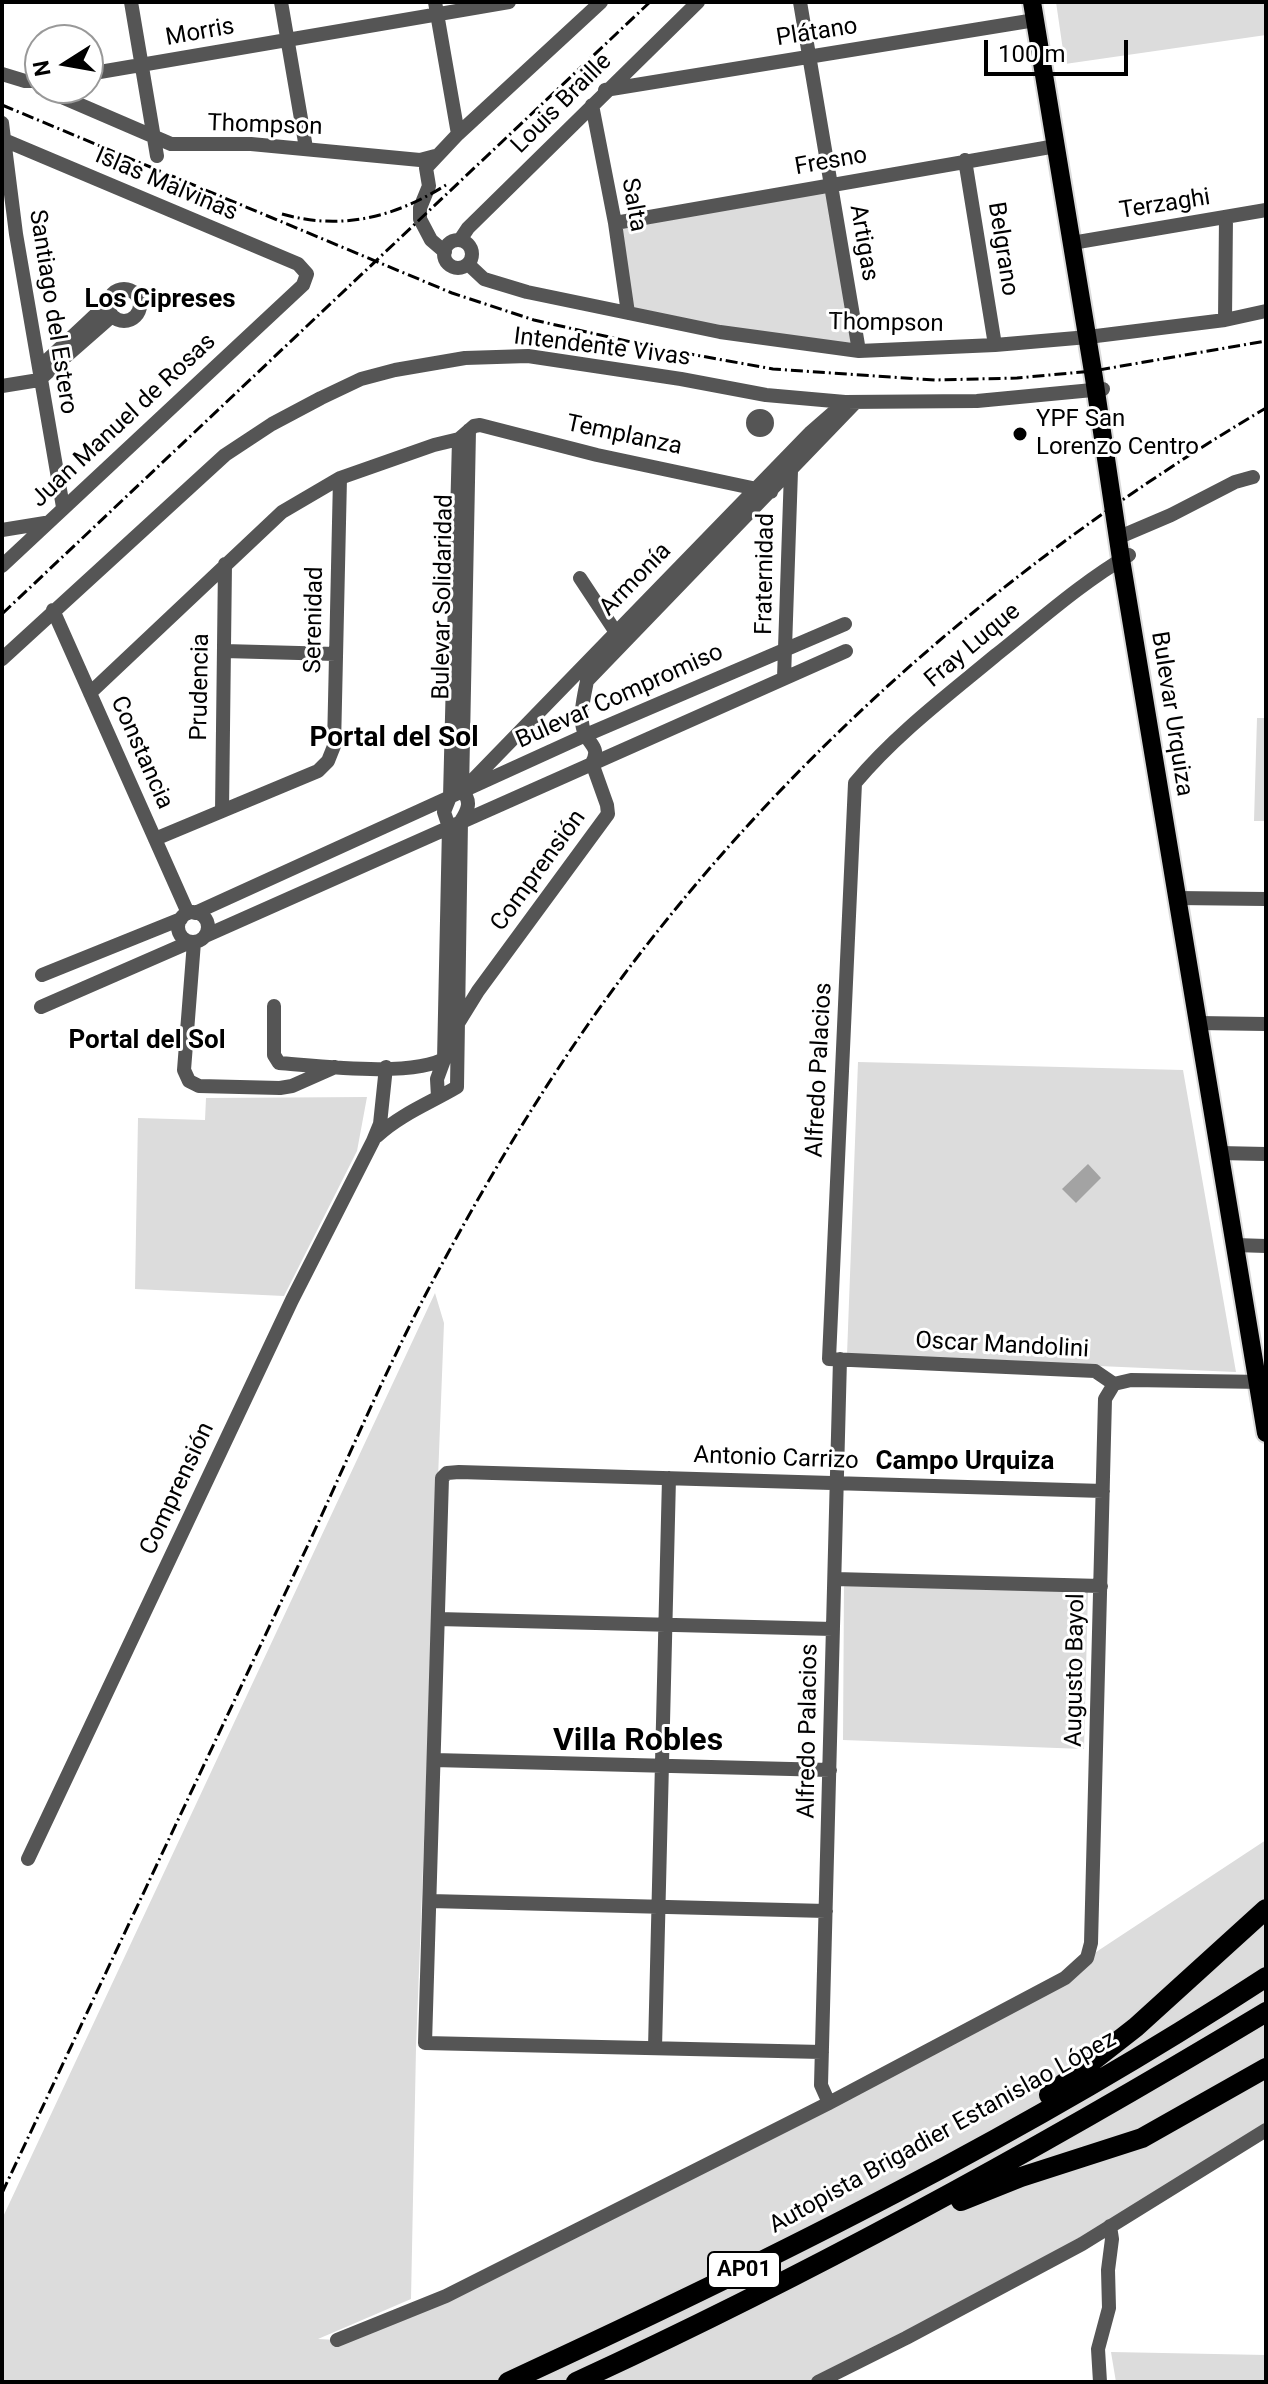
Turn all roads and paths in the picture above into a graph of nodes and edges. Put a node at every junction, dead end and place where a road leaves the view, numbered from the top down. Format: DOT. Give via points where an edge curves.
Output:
graph roads {
  1 [pos="131,2"];
  2 [pos="281,2"];
  3 [pos="509,2"];
  4 [pos="582,2"];
  5 [pos="601,2"];
  6 [pos="698,2"];
  7 [pos="800,2"];
  8 [pos="436,8"];
  9 [pos="1035,8"];
  10 [pos="585,18"];
  11 [pos="288,40"];
  12 [pos="809,57"];
  13 [pos="142,65"];
  14 [pos="104,71"];
  15 [pos="2,74"];
  16 [pos="24,79"];
  17 [pos="605,90"];
  18 [pos="78,104"];
  19 [pos="592,105"];
  20 [pos="2,123"];
  21 [pos="458,134"];
  22 [pos="154,137"];
  23 [pos="4,140"];
  24 [pos="1056,146"];
  25 [pos="306,148"];
  26 [pos="157,156"];
  27 [pos="435,156"];
  28 [pos="965,160"];
  29 [pos="830,185"];
  30 [pos="1266,210"];
  31 [pos="1226,217"];
  32 [pos="615,223"];
  33 [pos="9,235"];
  34 [pos="460,240"];
  35 [pos="1075,242"];
  36 [pos="445,252"];
  37 [pos="468,264"];
  38 [pos="307,274"];
  39 [pos="110,310"];
  40 [pos="1266,311"];
  41 [pos="628,313"];
  42 [pos="1225,320"];
  43 [pos="1091,337"];
  44 [pos="995,345"];
  45 [pos="859,351"];
  46 [pos="38,374"];
  47 [pos="2,386"];
  48 [pos="1099,390"];
  49 [pos="766,395"];
  50 [pos="851,402"];
  51 [pos="762,416"];
  52 [pos="464,434"];
  53 [pos="791,471"];
  54 [pos="1253,477"];
  55 [pos="340,478"];
  56 [pos="764,489"];
  57 [pos="63,507"];
  58 [pos="45,523"];
  59 [pos="2,530"];
  60 [pos="1121,536"];
  61 [pos="1125,557"];
  62 [pos="225,564"];
  63 [pos="2,566"];
  64 [pos="580,578"];
  65 [pos="53,610"];
  66 [pos="845,624"];
  67 [pos="620,638"];
  68 [pos="786,649"];
  69 [pos="224,651"];
  70 [pos="846,651"];
  71 [pos="336,654"];
  72 [pos="2,659"];
  73 [pos="784,678"];
  74 [pos="90,693"];
  75 [pos="586,735"];
  76 [pos="592,763"];
  77 [pos="855,783"];
  78 [pos="456,794"];
  79 [pos="222,811"];
  80 [pos="455,824"];
  81 [pos="155,839"];
  82 [pos="1181,898"];
  83 [pos="1266,899"];
  84 [pos="188,915"];
  85 [pos="196,940"];
  86 [pos="42,975"];
  87 [pos="274,1006"];
  88 [pos="41,1007"];
  89 [pos="1202,1023"];
  90 [pos="1266,1024"];
  91 [pos="457,1025"];
  92 [pos="456,1049"];
  93 [pos="444,1060"];
  94 [pos="335,1067"];
  95 [pos="386,1067"];
  96 [pos="438,1097"];
  97 [pos="373,1141"];
  98 [pos="1223,1153"];
  99 [pos="1266,1154"];
  100 [pos="1238,1245"];
  101 [pos="1266,1246"];
  102 [pos="1259,1350"];
  103 [pos="835,1359"];
  104 [pos="1114,1384"];
  105 [pos="1262,1386"];
  106 [pos="1266,1433"];
  107 [pos="669,1478"];
  108 [pos="837,1482"];
  109 [pos="1103,1491"];
  110 [pos="835,1579"];
  111 [pos="1101,1586"];
  112 [pos="438,1619"];
  113 [pos="666,1625"];
  114 [pos="833,1629"];
  115 [pos="434,1760"];
  116 [pos="662,1766"];
  117 [pos="830,1770"];
  118 [pos="28,1859"];
  119 [pos="430,1901"];
  120 [pos="659,1907"];
  121 [pos="1266,1909"];
  122 [pos="826,1911"];
  123 [pos="1266,1977"];
  124 [pos="1266,2012"];
  125 [pos="655,2048"];
  126 [pos="822,2052"];
  127 [pos="1266,2068"];
  128 [pos="829,2103"];
  129 [pos="1266,2130"];
  130 [pos="975,2149"];
  131 [pos="894,2226"];
  132 [pos="1110,2226"];
  133 [pos="337,2340"];
  134 [pos="508,2382"];
  135 [pos="576,2382"];
  136 [pos="818,2382"];
  137 [pos="1100,2382"];
  1 -- 13 [label="street"];
  2 -- 11 [label="street"];
  3 -- 8 [label="street, Morris"];
  4 -- 10 [label="street"];
  5 -- 10 [label="street"];
  6 -- 17 [label="street, Louis Braille"];
  7 -- 12 [label="street, Artigas"];
  8 -- 11 [label="street, Morris"];
  8 -- 21 [label="street"];
  9 -- 12 [label="street, Plátano"];
  9 -- 24 [label="main road, Bulevar Urquiza"];
  9 -- 35 [label="main road, Bulevar Urquiza"];
  10 -- 21 [label="street"];
  11 -- 13 [label="street, Morris"];
  11 -- 25 [label="street"];
  12 -- 17 [label="street, Plátano"];
  12 -- 29 [label="street, Artigas"];
  13 -- 14 [label="street, Morris"];
  13 -- 22 [label="street"];
  15 -- 16 [label="street"];
  17 -- 19 [label="street, Louis Braille"];
  18 -- 22 [label="street, Thompson"];
  19 -- 32 [label="street, Salta"];
  19 -- 34 [label="street, Louis Braille"];
  20 -- 23 [label="street, Santiago del Estero"];
  21 -- 27 [label="street"];
  22 -- 25 [label="street, Thompson" via="171,144"];
  22 -- 26 [label="street"];
  23 -- 33 [label="street, Santiago del Estero"];
  23 -- 38 [label="street, Islas Malvinas" via="298,264"];
  24 -- 28 [label="street, Fresno"];
  24 -- 35 [label="main road, Bulevar Urquiza"];
  25 -- 27 [label="street, Thompson" via="420,160"];
  27 -- 36 [label="street" via="426,168 429,186 420,219"];
  28 -- 29 [label="street, Fresno"];
  28 -- 44 [label="street, Belgrano"];
  29 -- 32 [label="street, Fresno"];
  29 -- 45 [label="street, Artigas"];
  30 -- 31 [label="street, Terzaghi"];
  31 -- 35 [label="street, Terzaghi"];
  31 -- 42 [label="street"];
  32 -- 41 [label="street, Salta"];
  33 -- 46 [label="street, Santiago del Estero"];
  34 -- 36 [label="street"];
  34 -- 37 [label="street" via="471,248"];
  35 -- 43 [label="main road, Bulevar Urquiza"];
  36 -- 37 [label="street" via="452,266"];
  37 -- 41 [label="street, Thompson" via="484,279"];
  38 -- 57 [label="street, Juan Manuel de Rosas" via="303,285"];
  39 -- 46 [label="street"];
  40 -- 42 [label="street, Thompson"];
  41 -- 45 [label="street, Thompson"];
  42 -- 43 [label="street, Thompson"];
  43 -- 44 [label="street, Thompson"];
  43 -- 48 [label="main road, Bulevar Urquiza"];
  44 -- 45 [label="street, Thompson"];
  46 -- 47 [label="street"];
  46 -- 57 [label="street, Santiago del Estero"];
  48 -- 50 [label="street, Intendente Vivas" via="943,403"];
  48 -- 60 [label="main road, Bulevar Urquiza"];
  49 -- 50 [label="street, Intendente Vivas"];
  49 -- 51 [label="street"];
  49 -- 65 [label="street, Intendente Vivas" via="528,356 465,358 361,379 272,424 225,455"];
  50 -- 53 [label="street, Armonía"];
  50 -- 56 [label="street, Armonía" via="811,432"];
  52 -- 55 [label="street, Templanza"];
  52 -- 56 [label="street, Templanza" via="480,425"];
  52 -- 78 [label="street, Bulevar Solidaridad"];
  53 -- 56 [label="street, Armonía"];
  53 -- 68 [label="street, Fraternidad"];
  54 -- 60 [label="street"];
  55 -- 62 [label="street, Templanza" via="282,512"];
  55 -- 71 [label="street, Serenidad"];
  56 -- 67 [label="street, Armonía"];
  57 -- 58 [label="street, Juan Manuel de Rosas"];
  58 -- 59 [label="street"];
  58 -- 63 [label="street, Juan Manuel de Rosas"];
  60 -- 61 [label="main road, Bulevar Urquiza"];
  61 -- 77 [label="street, Fray Luque" via="956,688 877,756"];
  61 -- 82 [label="main road, Bulevar Urquiza"];
  62 -- 69 [label="street, Prudencia"];
  62 -- 74 [label="street, Templanza"];
  64 -- 67 [label="street"];
  65 -- 72 [label="street, Intendente Vivas"];
  65 -- 74 [label="street, Constancia"];
  66 -- 68 [label="street, Bulevar Compromiso"];
  67 -- 75 [label="street, Armonía" via="587,681"];
  67 -- 78 [label="street, Armonía"];
  68 -- 73 [label="street, Fraternidad"];
  68 -- 75 [label="street, Bulevar Compromiso"];
  69 -- 71 [label="street"];
  69 -- 79 [label="street, Prudencia"];
  70 -- 73 [label="street, Bulevar Compromiso"];
  71 -- 79 [label="street, Serenidad" via="334,746 328,761 318,771"];
  73 -- 76 [label="street, Bulevar Compromiso"];
  74 -- 81 [label="street, Constancia"];
  75 -- 76 [label="street, Comprensión" via="596,746"];
  75 -- 78 [label="street, Bulevar Compromiso"];
  76 -- 80 [label="street, Bulevar Compromiso"];
  76 -- 91 [label="street, Comprensión" via="608,814"];
  77 -- 103 [label="street, Alfredo Palacios"];
  78 -- 80 [label="street, Bulevar Solidaridad" via="444,812"];
  78 -- 80 [label="street, Bulevar Solidaridad" via="468,803"];
  78 -- 84 [label="street, Bulevar Compromiso"];
  79 -- 81 [label="street"];
  80 -- 85 [label="street, Bulevar Compromiso"];
  80 -- 91 [label="street, Bulevar Solidaridad"];
  80 -- 93 [label="street, Bulevar Solidaridad"];
  81 -- 84 [label="street, Constancia"];
  82 -- 83 [label="street"];
  82 -- 89 [label="main road, Bulevar Urquiza"];
  84 -- 85 [label="street" via="179,933"];
  84 -- 85 [label="street" via="206,921"];
  84 -- 86 [label="street, Bulevar Compromiso"];
  85 -- 88 [label="street, Bulevar Compromiso"];
  85 -- 94 [label="street" via="184,1070 189,1081 199,1086 280,1088"];
  87 -- 94 [label="street" via="274,1055 279,1063"];
  89 -- 90 [label="street"];
  89 -- 98 [label="main road, Bulevar Urquiza"];
  91 -- 92 [label="street, Bulevar Solidaridad"];
  92 -- 93 [label="street"];
  92 -- 96 [label="street, Bulevar Solidaridad" via="457,1087"];
  93 -- 95 [label="street" via="420,1067"];
  93 -- 96 [label="street, Bulevar Solidaridad"];
  94 -- 95 [label="street"];
  95 -- 97 [label="street, Comprensión"];
  96 -- 97 [label="street, Comprensión" via="389,1125"];
  97 -- 118 [label="street, Comprensión" via="292,1300"];
  98 -- 99 [label="street"];
  98 -- 100 [label="main road, Bulevar Urquiza"];
  100 -- 101 [label="street"];
  100 -- 102 [label="main road, Bulevar Urquiza"];
  102 -- 105 [label="main road, Bulevar Urquiza"];
  103 -- 104 [label="street, Oscar Mandolini" via="1095,1371"];
  103 -- 108 [label="street, Alfredo Palacios"];
  104 -- 105 [label="street, Oscar Mandolini" via="1131,1380"];
  104 -- 109 [label="street, Augusto Bayol" via="1105,1399"];
  105 -- 106 [label="main road, Bulevar Urquiza"];
  107 -- 108 [label="street, Antonio Carrizo"];
  107 -- 112 [label="street, Antonio Carrizo" via="447,1473 442,1478"];
  107 -- 113 [label="street"];
  108 -- 109 [label="street, Antonio Carrizo"];
  108 -- 110 [label="street, Alfredo Palacios"];
  109 -- 111 [label="street, Augusto Bayol"];
  110 -- 111 [label="street"];
  110 -- 114 [label="street, Alfredo Palacios"];
  111 -- 128 [label="street, Augusto Bayol" via="1087,1958 1065,1978"];
  112 -- 113 [label="street"];
  112 -- 115 [label="street"];
  113 -- 114 [label="street"];
  113 -- 116 [label="street"];
  114 -- 117 [label="street, Alfredo Palacios"];
  115 -- 116 [label="street"];
  115 -- 119 [label="street"];
  116 -- 117 [label="street"];
  116 -- 120 [label="street"];
  117 -- 122 [label="street, Alfredo Palacios"];
  119 -- 120 [label="street"];
  119 -- 125 [label="street" via="425,2043"];
  120 -- 122 [label="street"];
  120 -- 125 [label="street"];
  121 -- 130 [label="highway" via="1118,2043"];
  122 -- 126 [label="street, Alfredo Palacios"];
  123 -- 130 [label="highway, Autopista Brigadier Estanislao López / AP01" via="1200,2021"];
  124 -- 131 [label="highway, AP01"];
  125 -- 126 [label="street"];
  126 -- 128 [label="street, Alfredo Palacios" via="821,2085"];
  127 -- 131 [label="highway" via="1142,2138"];
  128 -- 133 [label="street" via="446,2296"];
  129 -- 132 [label="street"];
  130 -- 134 [label="highway, Autopista Brigadier Estanislao López / AP01" via="821,2232"];
  131 -- 135 [label="highway, AP01"];
  132 -- 136 [label="street"];
  132 -- 137 [label="street" via="1109,2308 1098,2349"];
}
